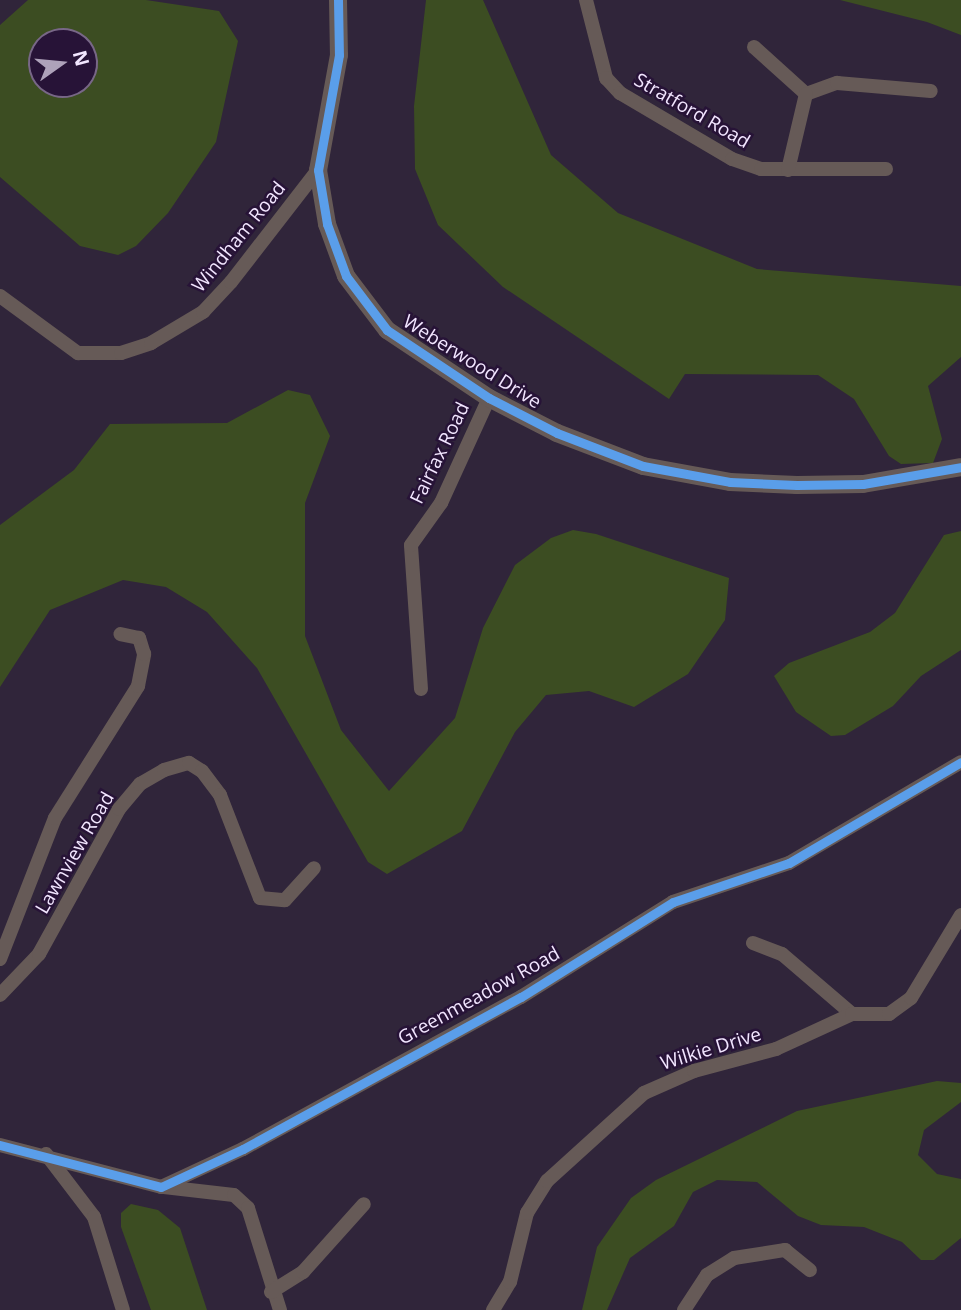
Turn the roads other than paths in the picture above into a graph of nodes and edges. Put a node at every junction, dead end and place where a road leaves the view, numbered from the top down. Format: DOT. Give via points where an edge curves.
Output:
graph roads {
  1 [pos="338,0"];
  2 [pos="586,0"];
  3 [pos="754,47"];
  4 [pos="931,91"];
  5 [pos="806,94"];
  6 [pos="886,169"];
  7 [pos="318,170"];
  8 [pos="788,170"];
  9 [pos="0,296"];
  10 [pos="489,398"];
  11 [pos="961,467"];
  12 [pos="120,634"];
  13 [pos="421,689"];
  14 [pos="961,761"];
  15 [pos="314,868"];
  16 [pos="961,915"];
  17 [pos="753,943"];
  18 [pos="0,959"];
  19 [pos="0,995"];
  20 [pos="852,1014"];
  21 [pos="0,1144"];
  22 [pos="46,1154"];
  23 [pos="161,1187"];
  24 [pos="364,1204"];
  25 [pos="810,1270"];
  26 [pos="271,1292"];
  27 [pos="123,1310"];
  28 [pos="280,1310"];
  29 [pos="493,1310"];
  30 [pos="684,1310"];
  1 -- 7 [label="street, Weberwood Drive" via="340,55"];
  2 -- 8 [label="street, Stratford Road" via="596,55 621,93 732,159"];
  3 -- 5 [label="street"];
  4 -- 5 [label="street" via="837,83"];
  5 -- 8 [label="street"];
  6 -- 8 [label="street, Stratford Road"];
  7 -- 9 [label="street, Windham Road" via="203,312 151,343 121,354 78,353"];
  7 -- 10 [label="street, Weberwood Drive" via="327,224 346,276 362,298 387,330"];
  10 -- 11 [label="street, Weberwood Drive" via="557,433 643,466 730,482 863,484"];
  10 -- 13 [label="street, Fairfax Road" via="441,503 411,545"];
  12 -- 18 [label="street, Lawnview Road" via="139,638 145,654 138,686 55,818"];
  14 -- 23 [label="street, Greenmeadow Road" via="789,863 673,902 521,997 243,1149"];
  15 -- 19 [label="street, Lawnview Road" via="285,900 260,898 220,795 202,771 189,763 164,770 139,784 119,809 39,954"];
  16 -- 20 [label="street, Wilkie Drive" via="911,998 889,1014"];
  17 -- 20 [label="street" via="782,954"];
  20 -- 29 [label="street, Wilkie Drive" via="776,1049 694,1071 644,1093 547,1181 527,1213 510,1282"];
  21 -- 22 [label="street"];
  22 -- 23 [label="street"];
  22 -- 27 [label="street" via="94,1217"];
  23 -- 26 [label="street" via="234,1195 248,1208"];
  24 -- 26 [label="street" via="303,1272"];
  25 -- 30 [label="street" via="785,1250 734,1258 707,1275"];
  26 -- 28 [label="street"];
}
